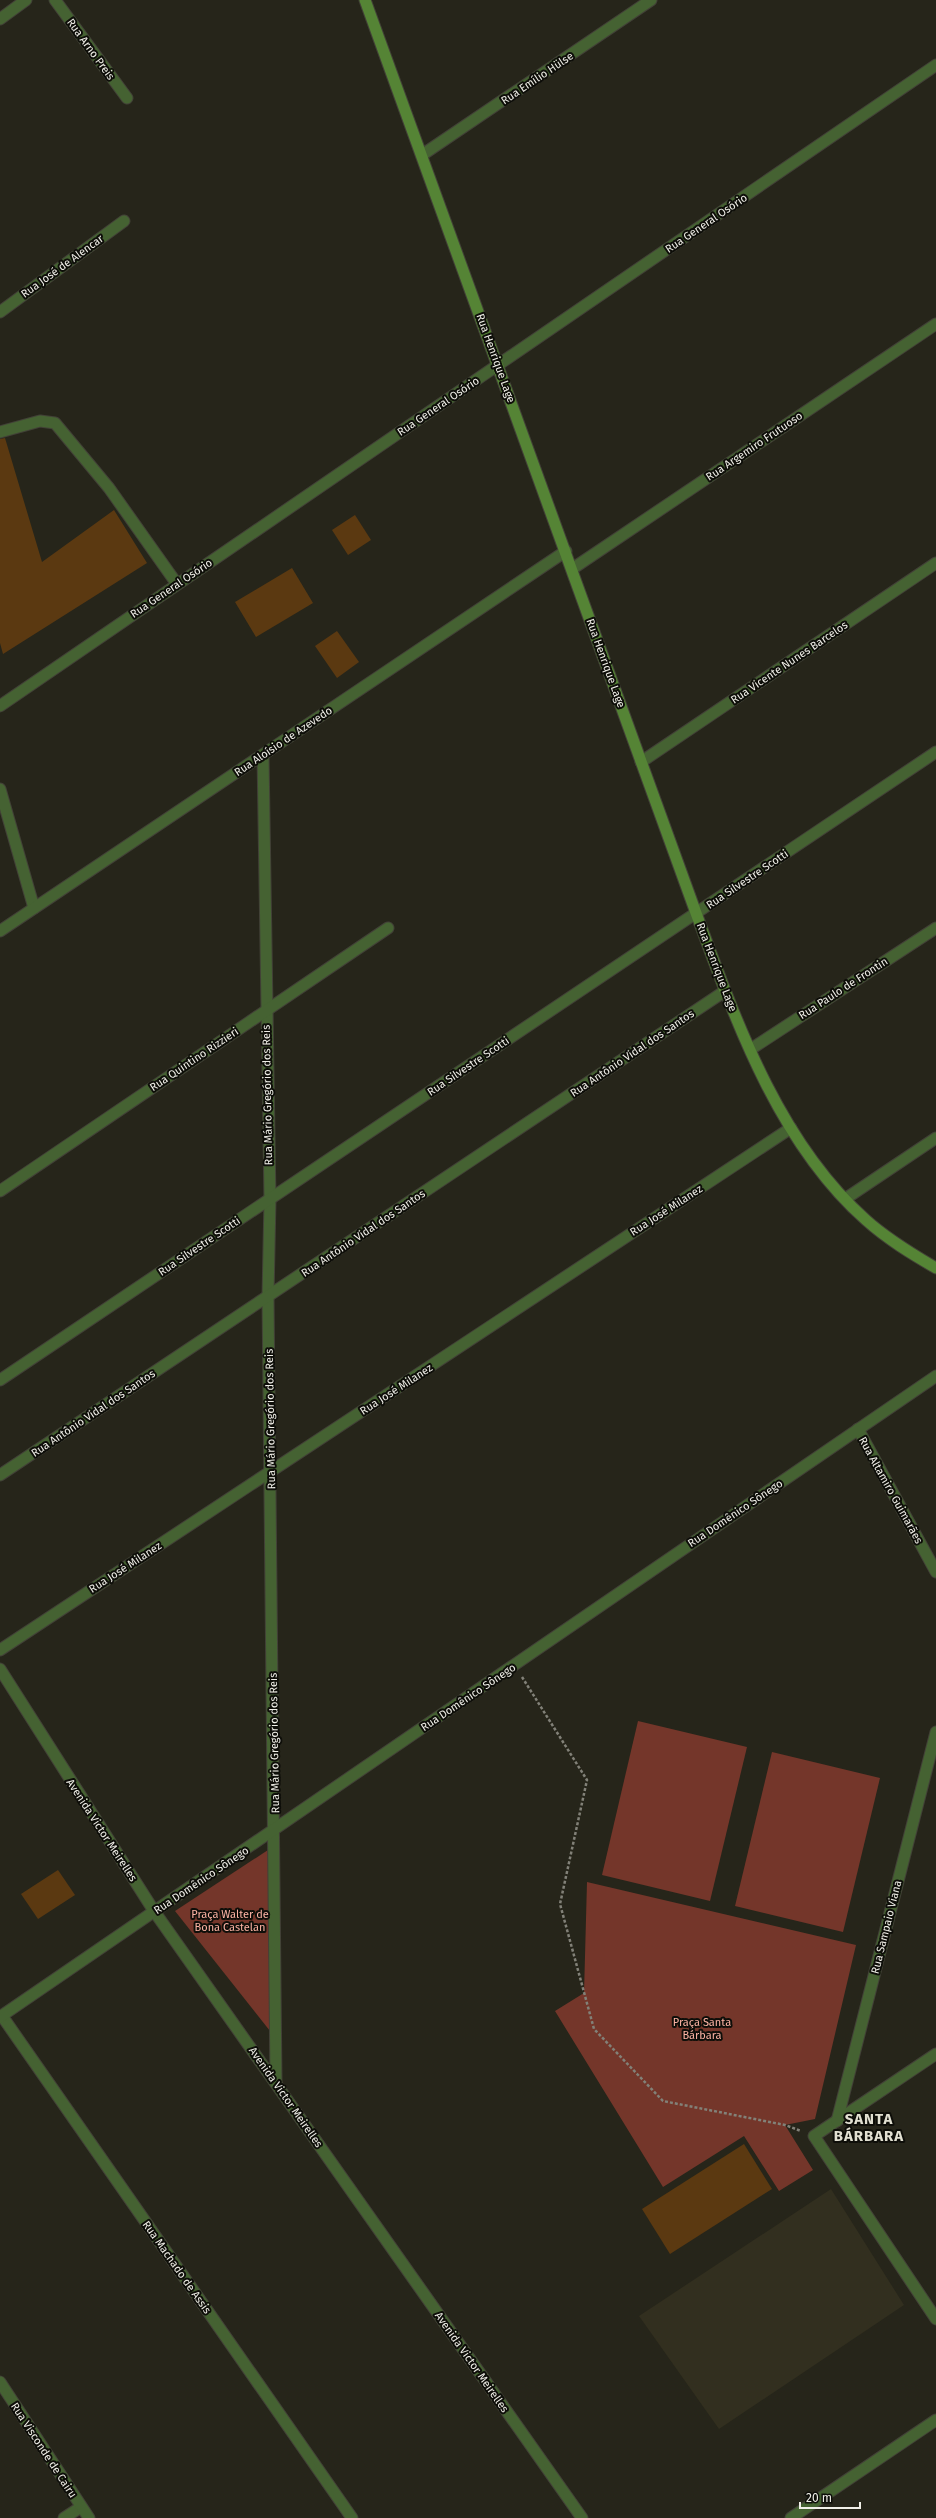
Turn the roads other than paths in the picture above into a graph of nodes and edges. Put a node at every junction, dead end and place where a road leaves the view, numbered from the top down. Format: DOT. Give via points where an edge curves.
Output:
graph roads {
  1 [pos="26,0"];
  2 [pos="55,0"];
  3 [pos="365,0"];
  4 [pos="651,0"];
  5 [pos="0,19"];
  6 [pos="936,65"];
  7 [pos="126,98"];
  8 [pos="422,155"];
  9 [pos="124,221"];
  10 [pos="0,312"];
  11 [pos="936,324"];
  12 [pos="498,365"];
  13 [pos="0,432"];
  14 [pos="566,551"];
  15 [pos="936,563"];
  16 [pos="572,569"];
  17 [pos="177,584"];
  18 [pos="0,706"];
  19 [pos="936,752"];
  20 [pos="263,755"];
  21 [pos="641,762"];
  22 [pos="0,790"];
  23 [pos="34,908"];
  24 [pos="696,913"];
  25 [pos="388,928"];
  26 [pos="936,928"];
  27 [pos="0,931"];
  28 [pos="725,992"];
  29 [pos="266,1011"];
  30 [pos="750,1049"];
  31 [pos="791,1128"];
  32 [pos="936,1138"];
  33 [pos="0,1191"];
  34 [pos="270,1199"];
  35 [pos="845,1199"];
  36 [pos="936,1268"];
  37 [pos="268,1297"];
  38 [pos="936,1376"];
  39 [pos="0,1380"];
  40 [pos="858,1429"];
  41 [pos="271,1471"];
  42 [pos="0,1475"];
  43 [pos="936,1572"];
  44 [pos="0,1650"];
  45 [pos="0,1669"];
  46 [pos="936,1732"];
  47 [pos="274,1829"];
  48 [pos="154,1911"];
  49 [pos="1,2016"];
  50 [pos="936,2054"];
  51 [pos="276,2083"];
  52 [pos="837,2121"];
  53 [pos="936,2318"];
  54 [pos="0,2382"];
  55 [pos="936,2420"];
  56 [pos="81,2507"];
  57 [pos="64,2518"];
  58 [pos="89,2518"];
  59 [pos="352,2518"];
  60 [pos="582,2518"];
  61 [pos="791,2518"];
  1 -- 5 [label="street"];
  2 -- 7 [label="street, Rua Arno Preis"];
  3 -- 8 [label="main road, Rua Henrique Lage"];
  4 -- 8 [label="street, Rua Emílio Hülse"];
  6 -- 12 [label="street, Rua General Osório"];
  8 -- 12 [label="main road, Rua Henrique Lage"];
  9 -- 10 [label="street, Rua José de Alencar"];
  11 -- 16 [label="street, Rua Argemiro Frutuoso"];
  12 -- 14 [label="main road, Rua Henrique Lage"];
  12 -- 17 [label="street, Rua General Osório"];
  13 -- 17 [label="street" via="40,421 55,424 109,488"];
  14 -- 16 [label="main road, Rua Henrique Lage"];
  14 -- 20 [label="street, Rua Aloísio de Azevedo"];
  15 -- 21 [label="street, Rua Vicente Nunes Barcelos"];
  16 -- 21 [label="main road, Rua Henrique Lage"];
  17 -- 18 [label="street, Rua General Osório"];
  19 -- 24 [label="street, Rua Silvestre Scotti"];
  20 -- 23 [label="street, Rua Aloísio de Azevedo"];
  20 -- 29 [label="street, Rua Mário Gregório dos Reis"];
  21 -- 24 [label="main road, Rua Henrique Lage"];
  22 -- 23 [label="street"];
  23 -- 27 [label="street, Rua Aloísio de Azevedo"];
  24 -- 28 [label="main road, Rua Henrique Lage"];
  24 -- 34 [label="street, Rua Silvestre Scotti"];
  25 -- 29 [label="street, Rua Quintino Rizzieri"];
  26 -- 30 [label="street, Rua Paulo de Frontin"];
  28 -- 30 [label="main road, Rua Henrique Lage"];
  28 -- 37 [label="street, Rua Antônio Vidal dos Santos"];
  29 -- 33 [label="street, Rua Quintino Rizzieri"];
  29 -- 34 [label="street, Rua Mário Gregório dos Reis"];
  30 -- 31 [label="main road, Rua Henrique Lage"];
  31 -- 35 [label="main road, Rua Henrique Lage"];
  31 -- 41 [label="street, Rua José Milanez"];
  32 -- 35 [label="street"];
  34 -- 37 [label="street, Rua Mário Gregório dos Reis"];
  34 -- 39 [label="street, Rua Silvestre Scotti"];
  35 -- 36 [label="main road, Rua Henrique Lage" via="885,1235"];
  37 -- 41 [label="street, Rua Mário Gregório dos Reis"];
  37 -- 42 [label="street, Rua Antônio Vidal dos Santos"];
  38 -- 40 [label="street, Rua Domênico Sônego"];
  40 -- 43 [label="street, Rua Altamiro Guimarães"];
  40 -- 47 [label="street, Rua Domênico Sônego"];
  41 -- 44 [label="street, Rua José Milanez"];
  41 -- 47 [label="street, Rua Mário Gregório dos Reis"];
  45 -- 48 [label="street, Avenida Victor Meirelles"];
  46 -- 52 [label="street, Rua Sampaio Viana"];
  47 -- 48 [label="street, Rua Domênico Sônego"];
  47 -- 51 [label="street, Rua Mário Gregório dos Reis"];
  48 -- 49 [label="street, Rua Domênico Sônego"];
  48 -- 51 [label="street, Avenida Victor Meirelles"];
  49 -- 59 [label="street, Rua Machado de Assis"];
  50 -- 52 [label="street"];
  51 -- 60 [label="street, Avenida Victor Meirelles"];
  52 -- 53 [label="street" via="814,2136"];
  54 -- 56 [label="street, Rua Visconde de Cairu"];
  55 -- 61 [label="street"];
  56 -- 57 [label="street"];
  56 -- 58 [label="street, Rua Visconde de Cairu"];
}
